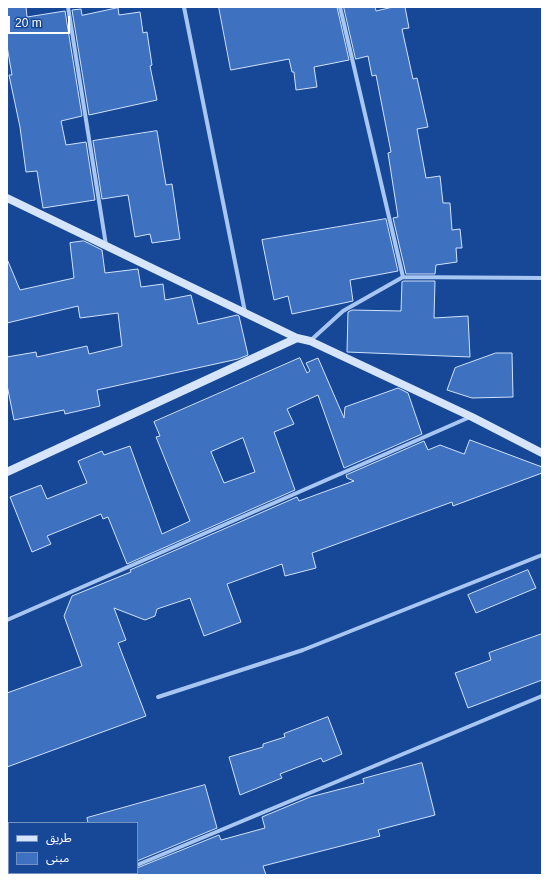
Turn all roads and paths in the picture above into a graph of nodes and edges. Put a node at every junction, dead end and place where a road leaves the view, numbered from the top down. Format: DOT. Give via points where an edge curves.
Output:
graph roads {
  1 [pos="68,7"];
  2 [pos="184,7"];
  3 [pos="340,7"];
  4 [pos="7,198"];
  5 [pos="106,247"];
  6 [pos="403,277"];
  7 [pos="542,278"];
  8 [pos="244,312"];
  9 [pos="296,338"];
  10 [pos="310,341"];
  11 [pos="472,416"];
  12 [pos="542,453"];
  13 [pos="8,469"];
  14 [pos="542,554"];
  15 [pos="7,620"];
  16 [pos="542,696"];
  17 [pos="158,697"];
  18 [pos="138,865"];
  1 -- 5 [label="street"];
  2 -- 8 [label="street"];
  3 -- 6 [label="street"];
  4 -- 5 [label="street"];
  5 -- 8 [label="street"];
  6 -- 7 [label="street"];
  6 -- 10 [label="street" via="343,311"];
  8 -- 9 [label="street"];
  9 -- 10 [label="street"];
  9 -- 13 [label="street"];
  10 -- 11 [label="street"];
  11 -- 12 [label="street"];
  11 -- 15 [label="street"];
  14 -- 17 [label="street" via="303,650"];
  16 -- 18 [label="street"];
}
